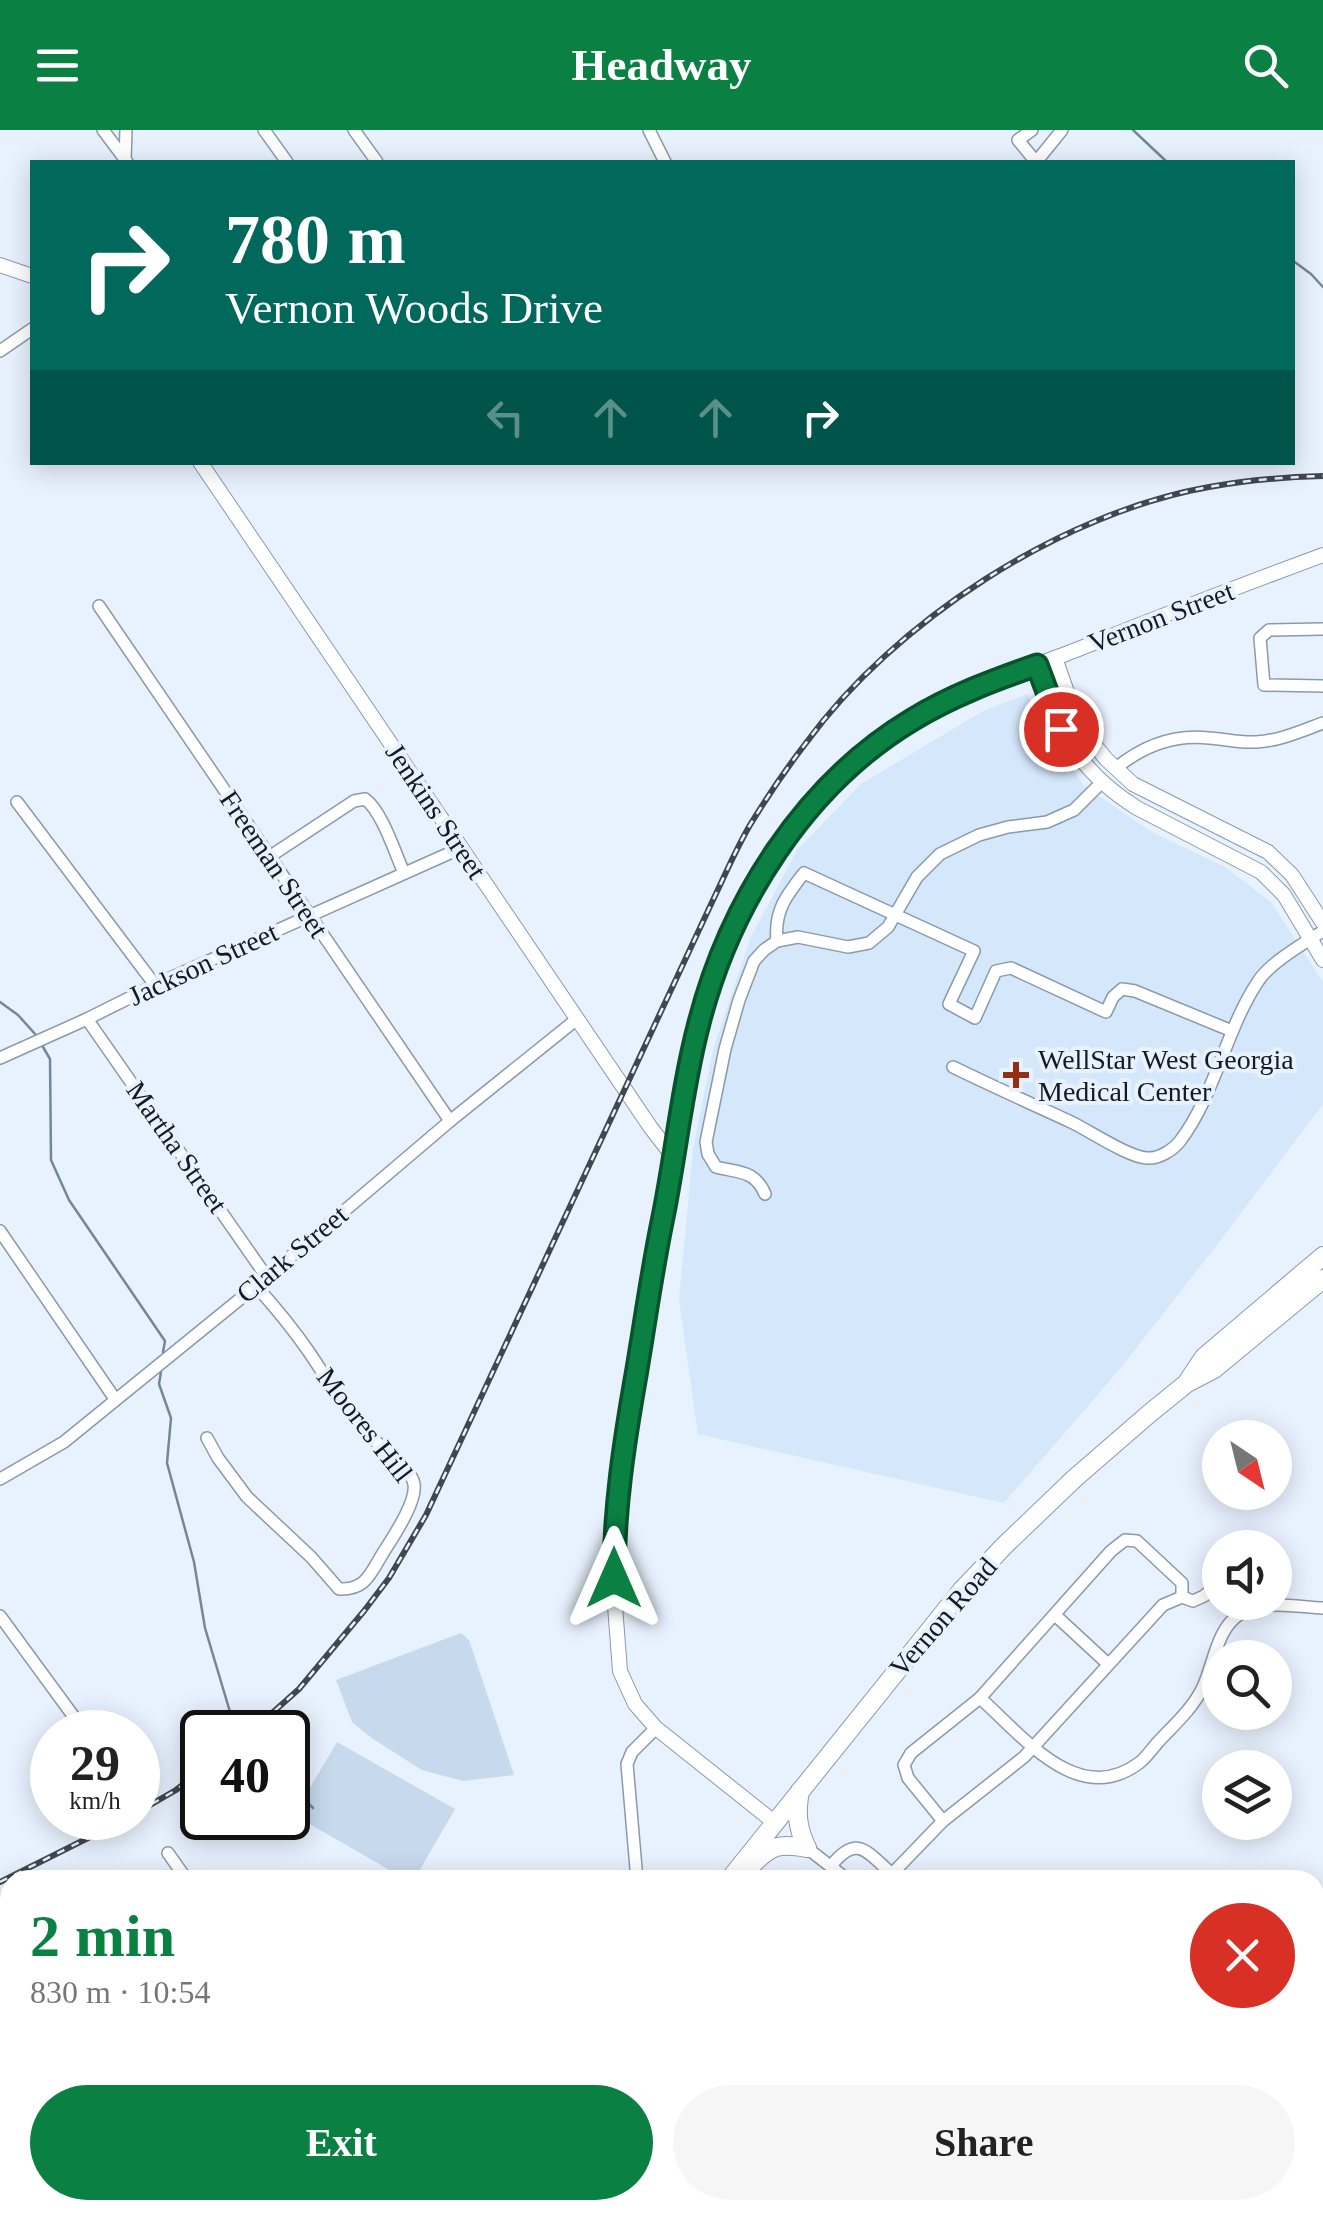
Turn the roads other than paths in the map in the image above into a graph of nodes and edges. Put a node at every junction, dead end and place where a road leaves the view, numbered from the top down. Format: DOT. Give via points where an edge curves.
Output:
graph roads {
  1 [pos="103,130"];
  2 [pos="126,130"];
  3 [pos="264,130"];
  4 [pos="354,130"];
  5 [pos="649,130"];
  6 [pos="1032,130"];
  7 [pos="1062,130"];
  8 [pos="125,160"];
  9 [pos="126,160"];
  10 [pos="286,160"];
  11 [pos="375,160"];
  12 [pos="664,160"];
  13 [pos="1034,160"];
  14 [pos="1038,160"];
  15 [pos="0,265"];
  16 [pos="30,275"];
  17 [pos="30,331"];
  18 [pos="0,351"];
  19 [pos="202,465"];
  20 [pos="1323,554"];
  21 [pos="99,606"];
  22 [pos="1323,630"];
  23 [pos="1055,658"];
  24 [pos="1037,665"];
  25 [pos="1323,686"];
  26 [pos="1323,723"];
  27 [pos="1116,768"];
  28 [pos="1102,782"];
  29 [pos="17,802"];
  30 [pos="461,848"];
  31 [pos="269,857"];
  32 [pos="404,873"];
  33 [pos="897,915"];
  34 [pos="309,916"];
  35 [pos="1323,923"];
  36 [pos="1317,935"];
  37 [pos="777,941"];
  38 [pos="1323,960"];
  39 [pos="155,985"];
  40 [pos="87,1019"];
  41 [pos="577,1019"];
  42 [pos="1232,1031"];
  43 [pos="0,1058"];
  44 [pos="953,1067"];
  45 [pos="450,1121"];
  46 [pos="675,1159"];
  47 [pos="764,1194"];
  48 [pos="0,1231"];
  49 [pos="1323,1256"];
  50 [pos="266,1276"];
  51 [pos="1323,1279"];
  52 [pos="256,1286"];
  53 [pos="1187,1383"];
  54 [pos="116,1400"];
  55 [pos="207,1438"];
  56 [pos="0,1479"];
  57 [pos="1182,1597"];
  58 [pos="1202,1597"];
  59 [pos="1323,1608"];
  60 [pos="1055,1615"];
  61 [pos="0,1616"];
  62 [pos="1108,1664"];
  63 [pos="980,1698"];
  64 [pos="69,1710"];
  65 [pos="656,1728"];
  66 [pos="1034,1746"];
  67 [pos="800,1790"];
  68 [pos="944,1821"];
  69 [pos="774,1822"];
  70 [pos="807,1848"];
  71 [pos="168,1854"];
  72 [pos="831,1866"];
  73 [pos="180,1870"];
  74 [pos="636,1870"];
  75 [pos="740,1870"];
  76 [pos="744,1870"];
  77 [pos="836,1870"];
  78 [pos="883,1870"];
  79 [pos="896,1870"];
  1 -- 8 [label="street"];
  2 -- 9 [label="street"];
  3 -- 10 [label="street"];
  4 -- 11 [label="street"];
  5 -- 12 [label="street"];
  6 -- 13 [label="street" via="1018,140"];
  7 -- 14 [label="street"];
  15 -- 16 [label="street"];
  17 -- 18 [label="street"];
  19 -- 30 [label="street, Jenkins Street"];
  20 -- 23 [label="street, Vernon Street"];
  21 -- 31 [label="street, Freeman Street"];
  22 -- 25 [label="street" via="1269,630 1260,638 1264,685"];
  23 -- 24 [label="street, Vernon Street"];
  23 -- 27 [label="street" via="1079,726"];
  24 -- 28 [label="street" via="1066,739"];
  24 -- 46 [label="street, Vernon Street" via="952,698 896,730 829,787 784,842 744,906 714,974 692,1052"];
  26 -- 27 [label="street" via="1259,742 1177,738 1145,748"];
  27 -- 28 [label="street"];
  27 -- 35 [label="street" via="1155,797 1268,852"];
  28 -- 33 [label="street" via="1074,810 978,835 940,854 917,877"];
  28 -- 36 [label="street" via="1137,808 1261,872"];
  29 -- 39 [label="street"];
  30 -- 32 [label="street, Jackson Street"];
  30 -- 41 [label="street, Jenkins Street"];
  31 -- 32 [label="street" via="365,799"];
  31 -- 34 [label="street, Freeman Street"];
  32 -- 34 [label="street, Jackson Street"];
  33 -- 37 [label="street" via="878,938 858,947 798,937"];
  33 -- 37 [label="street" via="804,873 775,920"];
  33 -- 42 [label="street" via="974,952 950,1004 976,1018 996,971 1012,968 1106,1012 1122,989"];
  34 -- 39 [label="street, Jackson Street"];
  34 -- 45 [label="street, Freeman Street"];
  36 -- 38 [label="street"];
  36 -- 42 [label="street" via="1258,979"];
  37 -- 47 [label="street" via="754,962 739,1000 706,1142 716,1167 751,1175"];
  39 -- 40 [label="street, Jackson Street"];
  40 -- 43 [label="street, Jackson Street"];
  40 -- 50 [label="street, Martha Street"];
  41 -- 45 [label="street, Clark Street"];
  41 -- 46 [label="street, Jenkins Street"];
  42 -- 44 [label="street" via="1178,1145 1146,1158"];
  45 -- 50 [label="street, Clark Street"];
  46 -- 65 [label="street, Vernon Street" via="615,1527 620,1671"];
  48 -- 54 [label="street"];
  49 -- 53 [label="main road, Vernon Road" via="1204,1357"];
  50 -- 52 [label="street, Clark Street"];
  51 -- 53 [label="main road, Vernon Road" via="1214,1369"];
  52 -- 54 [label="street, Clark Street"];
  52 -- 55 [label="street, Moores Hill" via="358,1424 408,1471 415,1488 410,1505 367,1579 338,1589 246,1496"];
  53 -- 67 [label="main road, Vernon Road" via="1075,1478 962,1590"];
  54 -- 56 [label="street, Clark Street" via="64,1442"];
  57 -- 58 [label="street"];
  57 -- 60 [label="street" via="1182,1583 1137,1541 1124,1540"];
  57 -- 62 [label="street" via="1162,1605"];
  59 -- 66 [label="street" via="1266,1605 1238,1615 1226,1628 1196,1701 1139,1763 1106,1778 1078,1776"];
  60 -- 62 [label="street"];
  60 -- 63 [label="street"];
  61 -- 64 [label="street"];
  62 -- 66 [label="street"];
  63 -- 66 [label="street"];
  63 -- 68 [label="street" via="911,1753 904,1766"];
  65 -- 69 [label="street, Vernon Street"];
  65 -- 74 [label="street" via="627,1764"];
  66 -- 68 [label="street"];
  67 -- 69 [label="main road, Vernon Road"];
  67 -- 70 [label="main road" via="798,1830"];
  68 -- 79 [label="street"];
  69 -- 75 [label="main road, Vernon Road"];
  70 -- 72 [label="street"];
  70 -- 76 [label="main road" via="775,1846"];
  71 -- 73 [label="street"];
  72 -- 77 [label="street"];
  72 -- 78 [label="street" via="853,1847 864,1849"];
}
